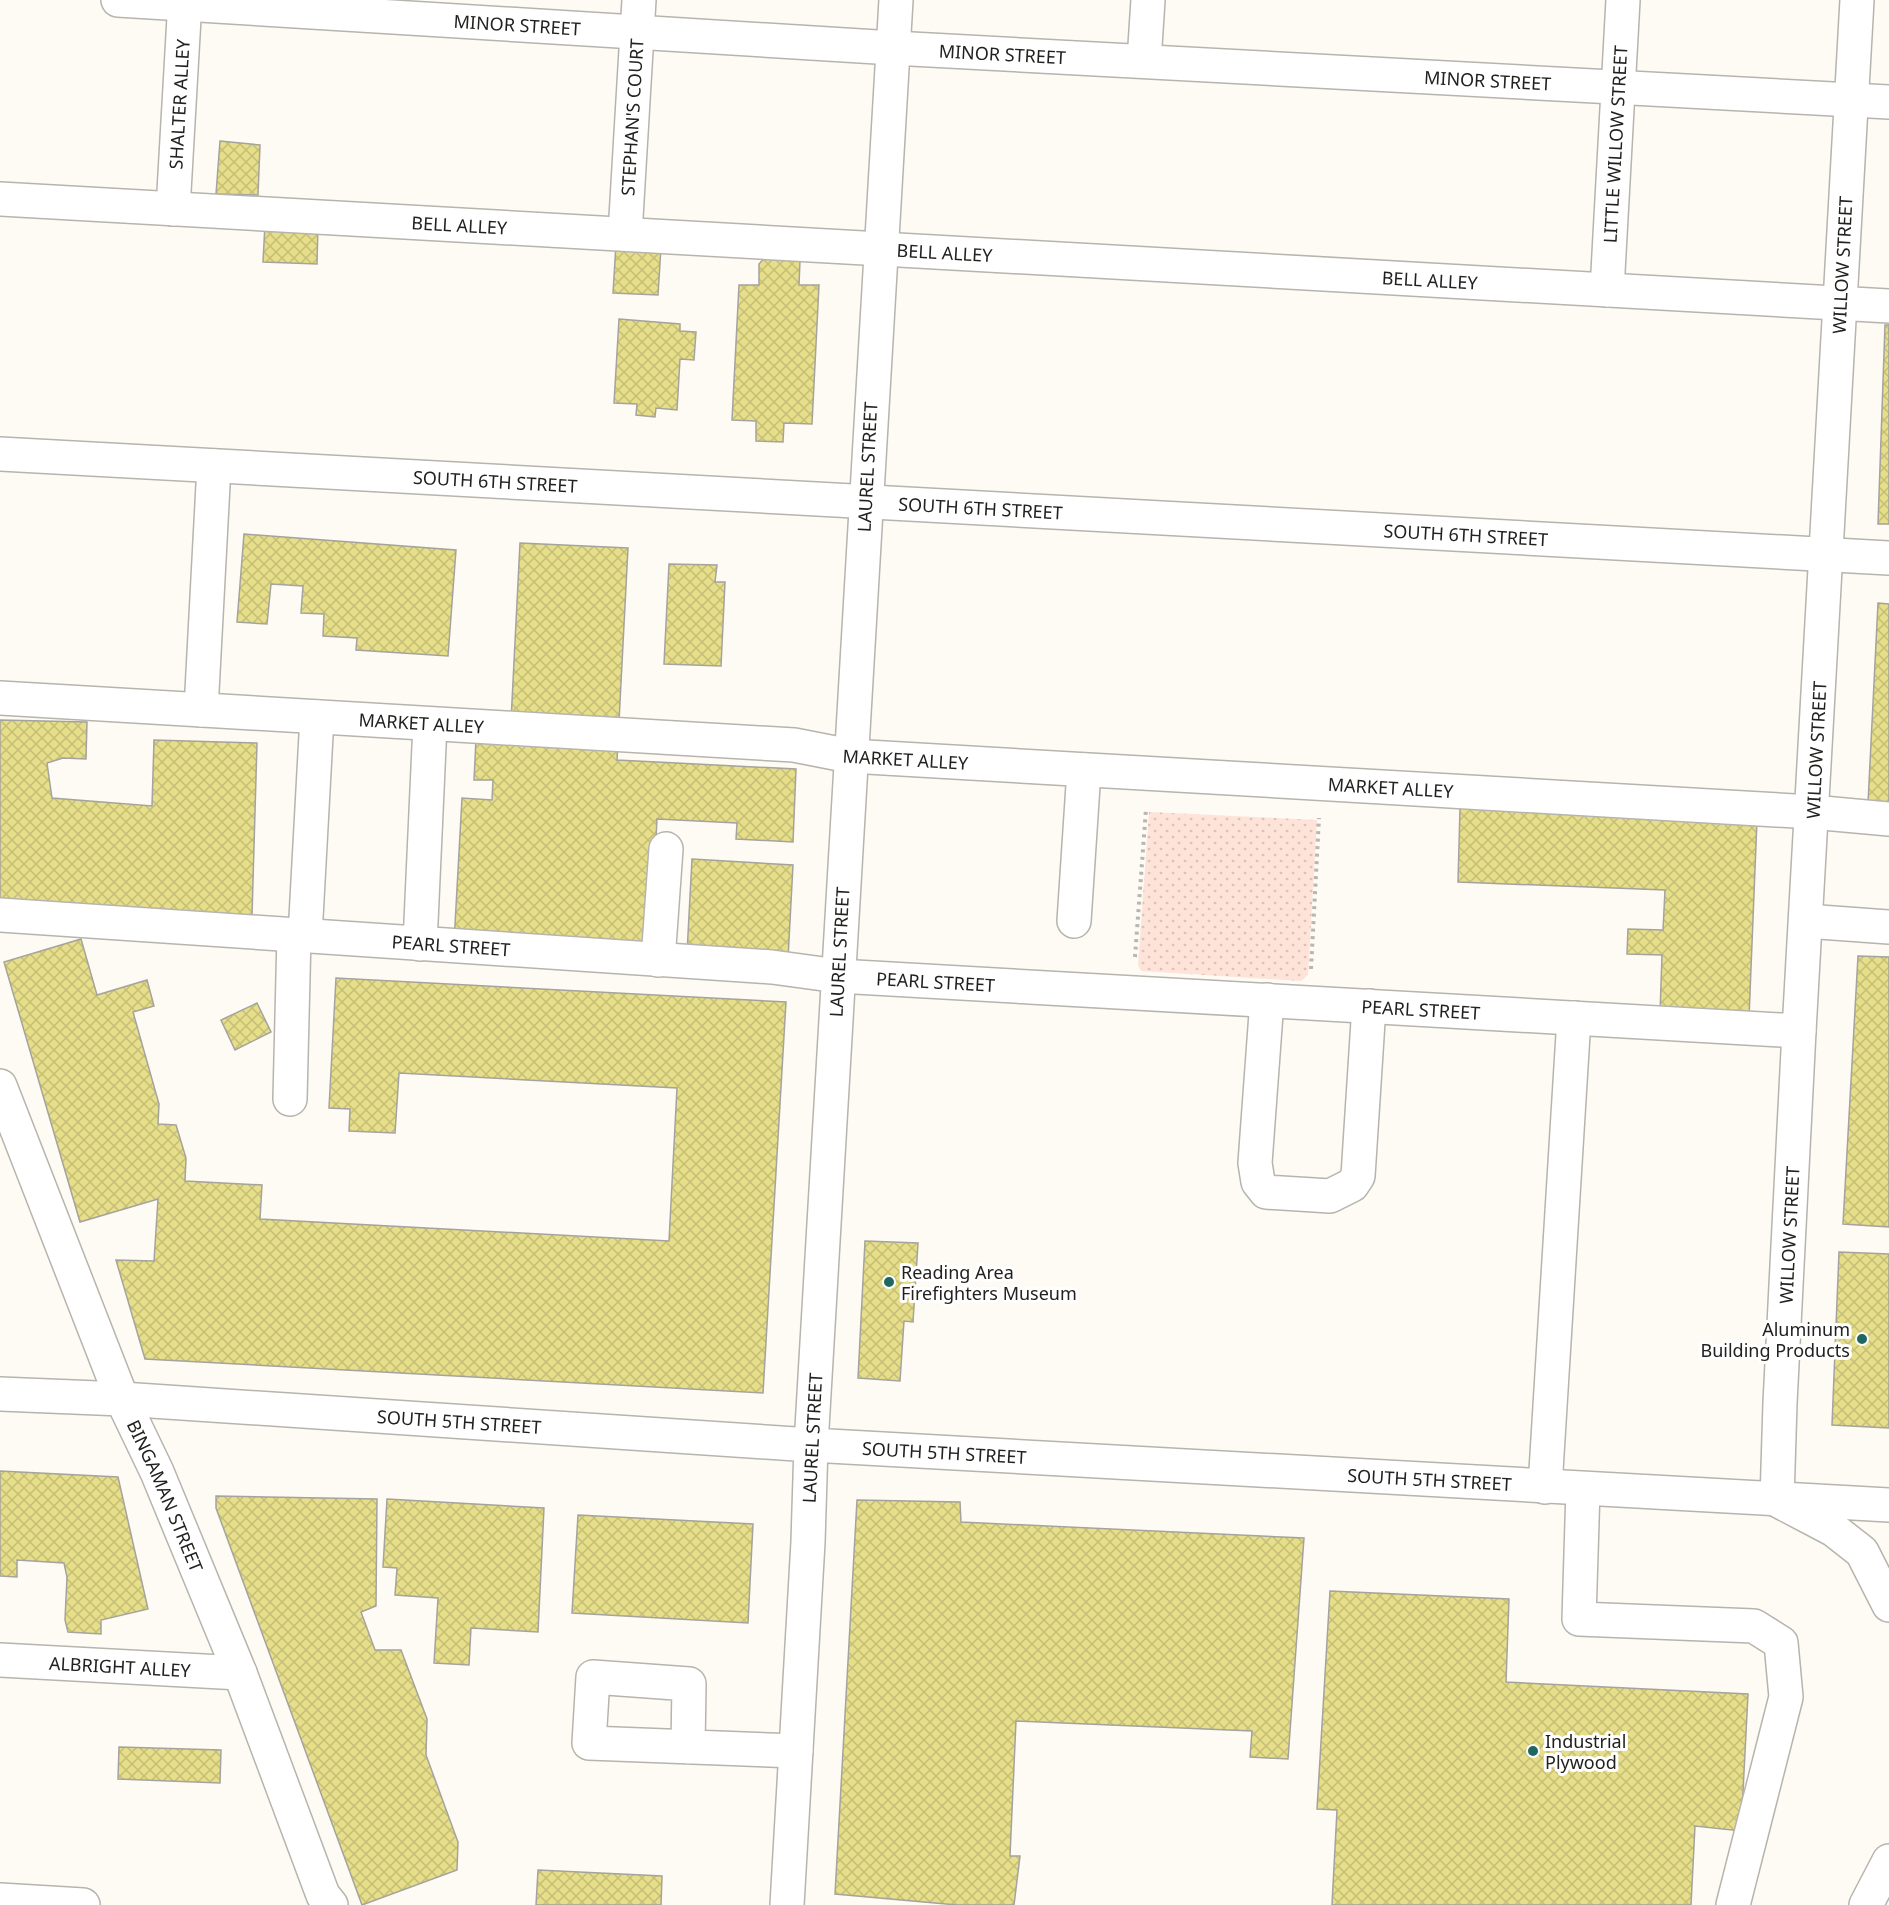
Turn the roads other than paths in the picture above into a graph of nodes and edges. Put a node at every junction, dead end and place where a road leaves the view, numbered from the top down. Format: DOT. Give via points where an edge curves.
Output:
graph roads {
  1 [pos="120,0"];
  2 [pos="639,0"];
  3 [pos="896,0"];
  4 [pos="1148,0"];
  5 [pos="1623,0"];
  6 [pos="1857,0"];
  7 [pos="185,2"];
  8 [pos="637,32"];
  9 [pos="892,48"];
  10 [pos="1144,61"];
  11 [pos="1617,87"];
  12 [pos="1850,100"];
  13 [pos="1889,102"];
  14 [pos="0,199"];
  15 [pos="173,209"];
  16 [pos="625,234"];
  17 [pos="880,249"];
  18 [pos="1607,290"];
  19 [pos="1840,303"];
  20 [pos="1889,306"];
  21 [pos="0,454"];
  22 [pos="214,466"];
  23 [pos="865,502"];
  24 [pos="1827,555"];
  25 [pos="1889,558"];
  26 [pos="0,698"];
  27 [pos="201,710"];
  28 [pos="317,717"];
  29 [pos="430,724"];
  30 [pos="850,756"];
  31 [pos="1084,770"];
  32 [pos="1812,812"];
  33 [pos="1889,819"];
  34 [pos="666,849"];
  35 [pos="0,915"];
  36 [pos="1074,921"];
  37 [pos="1806,921"];
  38 [pos="1889,927"];
  39 [pos="300,936"];
  40 [pos="420,944"];
  41 [pos="658,960"];
  42 [pos="838,976"];
  43 [pos="1267,1000"];
  44 [pos="1369,1006"];
  45 [pos="1574,1018"];
  46 [pos="1799,1031"];
  47 [pos="0,1086"];
  48 [pos="290,1099"];
  49 [pos="0,1394"];
  50 [pos="122,1399"];
  51 [pos="811,1445"];
  52 [pos="1545,1487"];
  53 [pos="1583,1490"];
  54 [pos="1777,1500"];
  55 [pos="1889,1505"];
  56 [pos="1889,1605"];
  57 [pos="0,1660"];
  58 [pos="240,1673"];
  59 [pos="688,1747"];
  60 [pos="796,1750"];
  61 [pos="1889,1861"];
  62 [pos="0,1900"];
  63 [pos="318,1902"];
  64 [pos="83,1905"];
  65 [pos="787,1905"];
  66 [pos="1733,1905"];
  67 [pos="1866,1905"];
  1 -- 7 [label="street, MINOR STREET"];
  2 -- 8 [label="street, STEPHAN'S COURT"];
  3 -- 9 [label="street, LAUREL STREET"];
  4 -- 10 [label="street"];
  5 -- 11 [label="street, LITTLE WILLOW STREET"];
  6 -- 12 [label="street, WILLOW STREET"];
  7 -- 8 [label="street, MINOR STREET"];
  7 -- 15 [label="street, SHALTER ALLEY"];
  8 -- 9 [label="street, MINOR STREET"];
  8 -- 16 [label="street, STEPHAN'S COURT"];
  9 -- 10 [label="street, MINOR STREET"];
  9 -- 17 [label="street, LAUREL STREET"];
  10 -- 11 [label="street, MINOR STREET"];
  11 -- 12 [label="street, MINOR STREET"];
  11 -- 18 [label="street, LITTLE WILLOW STREET"];
  12 -- 13 [label="street, MINOR STREET"];
  12 -- 19 [label="street, WILLOW STREET"];
  14 -- 15 [label="street, BELL ALLEY"];
  15 -- 16 [label="street, BELL ALLEY"];
  16 -- 17 [label="street, BELL ALLEY"];
  17 -- 18 [label="street, BELL ALLEY"];
  17 -- 23 [label="street, LAUREL STREET"];
  18 -- 19 [label="street, BELL ALLEY"];
  19 -- 20 [label="street, BELL ALLEY"];
  19 -- 24 [label="street, WILLOW STREET"];
  21 -- 22 [label="street, SOUTH 6TH STREET"];
  22 -- 23 [label="street, SOUTH 6TH STREET"];
  22 -- 27 [label="street"];
  23 -- 24 [label="street, SOUTH 6TH STREET"];
  23 -- 30 [label="street, LAUREL STREET"];
  24 -- 25 [label="street, SOUTH 6TH STREET"];
  24 -- 32 [label="street, WILLOW STREET"];
  26 -- 27 [label="street, MARKET ALLEY"];
  27 -- 28 [label="street, MARKET ALLEY"];
  28 -- 29 [label="street, MARKET ALLEY"];
  28 -- 39 [label="street"];
  29 -- 30 [label="street, MARKET ALLEY" via="794,745"];
  29 -- 40 [label="street"];
  30 -- 31 [label="street, MARKET ALLEY"];
  30 -- 42 [label="street, LAUREL STREET"];
  31 -- 32 [label="street, MARKET ALLEY"];
  31 -- 36 [label="street"];
  32 -- 33 [label="street, MARKET ALLEY"];
  32 -- 37 [label="street, WILLOW STREET"];
  34 -- 41 [label="street"];
  35 -- 39 [label="street, PEARL STREET"];
  37 -- 38 [label="street"];
  37 -- 46 [label="street, WILLOW STREET"];
  39 -- 40 [label="street, PEARL STREET"];
  39 -- 48 [label="street"];
  40 -- 41 [label="street, PEARL STREET"];
  41 -- 42 [label="street, PEARL STREET" via="772,967"];
  42 -- 43 [label="street, PEARL STREET"];
  42 -- 51 [label="street, LAUREL STREET"];
  43 -- 44 [label="street, PEARL STREET"];
  43 -- 44 [label="street" via="1255,1163 1258,1182 1266,1192 1330,1196 1352,1185 1358,1176"];
  44 -- 45 [label="street, PEARL STREET"];
  45 -- 46 [label="street, PEARL STREET"];
  45 -- 52 [label="street"];
  46 -- 54 [label="street, WILLOW STREET"];
  47 -- 50 [label="street, BINGAMAN STREET"];
  49 -- 50 [label="street, SOUTH 5TH STREET"];
  50 -- 51 [label="street, SOUTH 5TH STREET"];
  50 -- 58 [label="street, BINGAMAN STREET" via="157,1472"];
  51 -- 52 [label="street, SOUTH 5TH STREET"];
  51 -- 60 [label="street, LAUREL STREET"];
  52 -- 53 [label="street, SOUTH 5TH STREET"];
  53 -- 54 [label="street, SOUTH 5TH STREET"];
  53 -- 66 [label="street" via="1579,1619 1754,1626 1781,1643 1786,1696"];
  54 -- 55 [label="street, SOUTH 5TH STREET"];
  54 -- 56 [label="street" via="1834,1530 1862,1552"];
  57 -- 58 [label="street, ALBRIGHT ALLEY"];
  58 -- 63 [label="street, BINGAMAN STREET"];
  59 -- 60 [label="street"];
  60 -- 65 [label="street, LAUREL STREET"];
  61 -- 67 [label="street"];
  62 -- 64 [label="street"];
}
